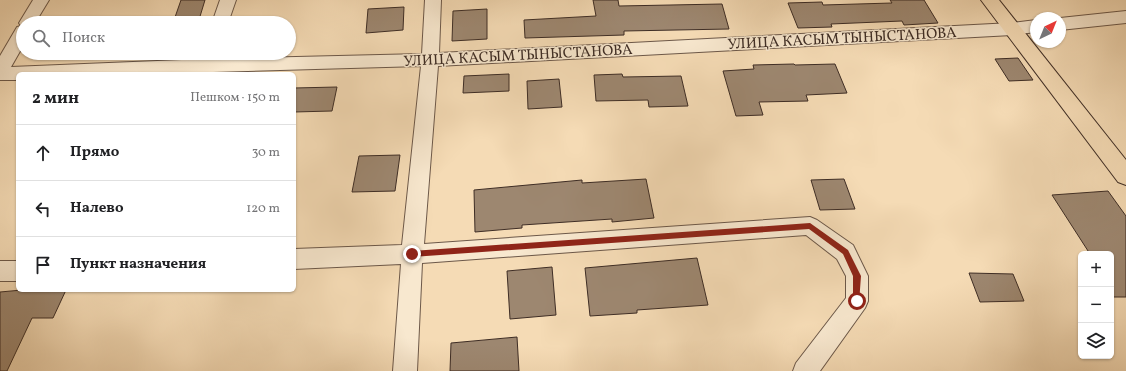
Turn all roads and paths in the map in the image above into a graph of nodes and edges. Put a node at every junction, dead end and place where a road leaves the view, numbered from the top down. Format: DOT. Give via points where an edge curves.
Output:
graph roads {
  1 [pos="41,0"];
  2 [pos="228,0"];
  3 [pos="433,0"];
  4 [pos="990,0"];
  5 [pos="31,16"];
  6 [pos="222,16"];
  7 [pos="1126,17"];
  8 [pos="1066,23"];
  9 [pos="1030,27"];
  10 [pos="1012,29"];
  11 [pos="16,43"];
  12 [pos="296,59"];
  13 [pos="192,60"];
  14 [pos="430,60"];
  15 [pos="0,72"];
  16 [pos="1126,176"];
  17 [pos="412,254"];
  18 [pos="296,259"];
  19 [pos="16,270"];
  20 [pos="0,271"];
  21 [pos="405,371"];
  22 [pos="805,371"];
  1 -- 5 [label="street"];
  2 -- 6 [label="street"];
  3 -- 14 [label="street"];
  4 -- 10 [label="highway"];
  7 -- 8 [label="street"];
  9 -- 10 [label="street, УЛИЦА КАСЫМ ТЫНЫСТАНОВА"];
  10 -- 14 [label="street, УЛИЦА КАСЫМ ТЫНЫСТАНОВА"];
  10 -- 16 [label="highway"];
  11 -- 15 [label="street"];
  12 -- 14 [label="street, УЛИЦА КАСЫМ ТЫНЫСТАНОВА"];
  13 -- 15 [label="street, УЛИЦА КАСЫМ ТЫНЫСТАНОВА"];
  14 -- 17 [label="street"];
  17 -- 18 [label="street"];
  17 -- 21 [label="street"];
  17 -- 22 [label="street" via="810,226 845,252 857,276 857,301"];
  19 -- 20 [label="street"];
}
